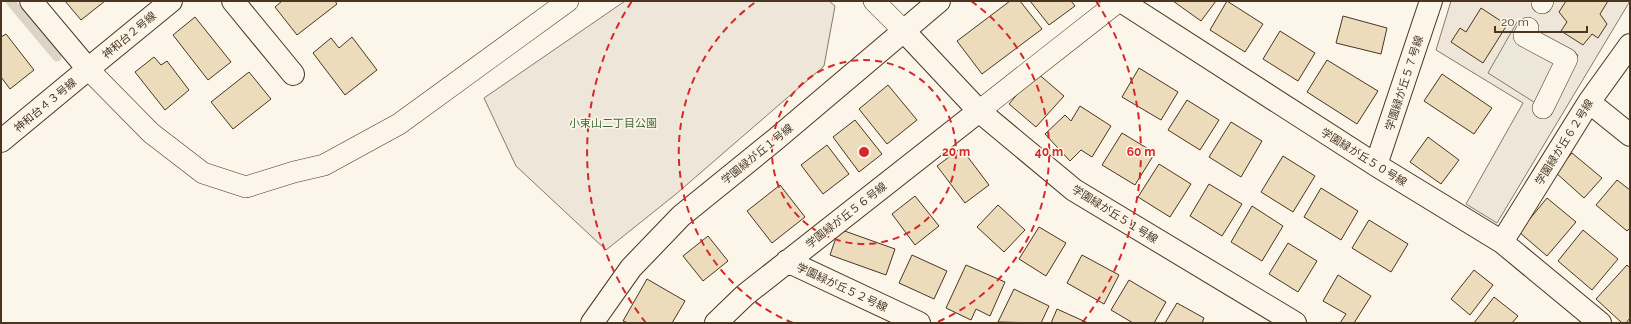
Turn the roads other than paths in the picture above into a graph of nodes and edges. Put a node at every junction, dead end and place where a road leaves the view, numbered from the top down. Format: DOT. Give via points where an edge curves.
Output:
graph roads {
  1 [pos="31,1"];
  2 [pos="170,1"];
  3 [pos="233,1"];
  4 [pos="568,1"];
  5 [pos="874,1"];
  6 [pos="939,1"];
  7 [pos="1120,1"];
  8 [pos="1431,1"];
  9 [pos="1528,28"];
  10 [pos="903,30"];
  11 [pos="1630,46"];
  12 [pos="88,69"];
  13 [pos="293,74"];
  14 [pos="1589,102"];
  15 [pos="1544,108"];
  16 [pos="980,110"];
  17 [pos="1630,135"];
  18 [pos="1,141"];
  19 [pos="1376,165"];
  20 [pos="1502,242"];
  21 [pos="787,261"];
  22 [pos="592,323"];
  23 [pos="716,323"];
  24 [pos="919,323"];
  25 [pos="1295,323"];
  26 [pos="1600,323"];
  1 -- 12 [label="street"];
  2 -- 12 [label="street, 神和台２号線"];
  3 -- 13 [label="street"];
  4 -- 12 [label="street" via="399,124 324,165 246,188 203,173 151,132"];
  5 -- 10 [label="street"];
  6 -- 10 [label="street, 学園緑が丘１号線"];
  7 -- 16 [label="street"];
  7 -- 19 [label="street, 学園緑が丘５０号線"];
  8 -- 19 [label="street, 学園緑が丘５７号線"];
  9 -- 15 [label="street" via="1524,36 1571,61"];
  10 -- 16 [label="street, 学園緑が丘５１号線"];
  10 -- 22 [label="street, 学園緑が丘１号線" via="682,216 631,268"];
  11 -- 14 [label="street, 学園緑が丘６２号線"];
  12 -- 18 [label="street, 神和台４３号線"];
  14 -- 17 [label="street"];
  14 -- 20 [label="street, 学園緑が丘６２号線"];
  16 -- 21 [label="street, 学園緑が丘５６号線"];
  16 -- 25 [label="street, 学園緑が丘５１号線" via="1074,190"];
  19 -- 20 [label="street, 学園緑が丘５０号線"];
  20 -- 26 [label="street, 学園緑が丘５０号線"];
  21 -- 23 [label="street, 学園緑が丘５６号線" via="745,295"];
  21 -- 24 [label="street, 学園緑が丘５２号線"];
}
